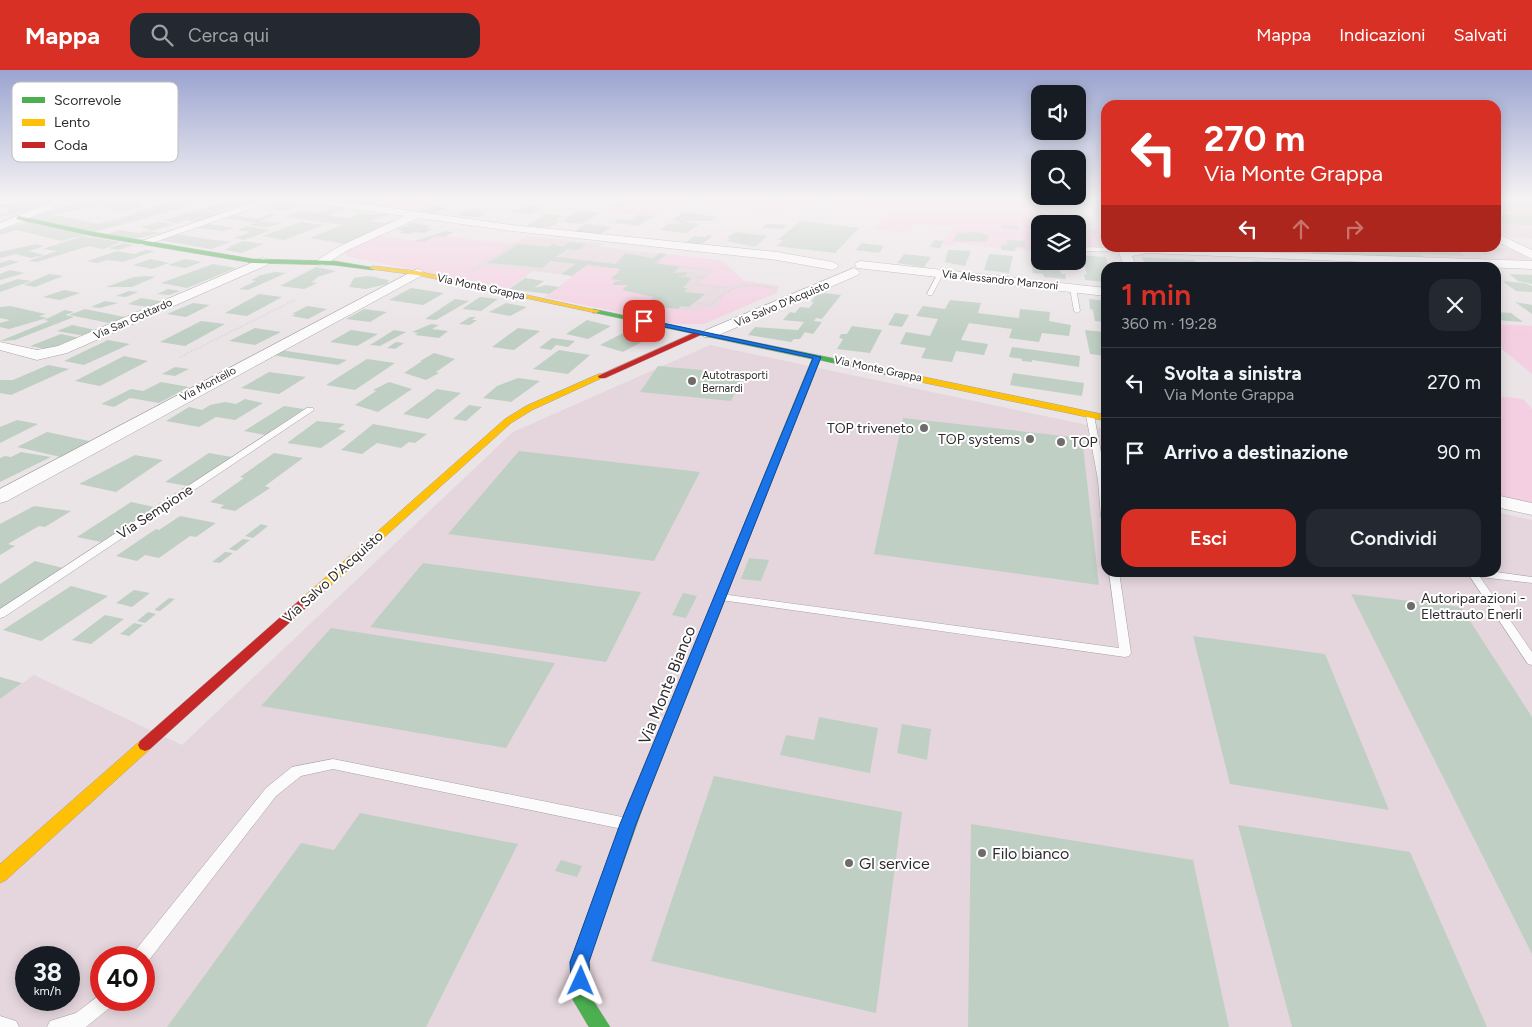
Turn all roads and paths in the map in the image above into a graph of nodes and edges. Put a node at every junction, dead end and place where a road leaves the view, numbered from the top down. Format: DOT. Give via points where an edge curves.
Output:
graph roads {
  1 [pos="142,243"];
  2 [pos="356,243"];
  3 [pos="519,243"];
  4 [pos="651,243"];
  5 [pos="1509,243"];
  6 [pos="1086,249"];
  7 [pos="1101,249"];
  8 [pos="604,250"];
  9 [pos="579,251"];
  10 [pos="1184,252"];
  11 [pos="1532,255"];
  12 [pos="560,258"];
  13 [pos="326,260"];
  14 [pos="589,261"];
  15 [pos="270,262"];
  16 [pos="1452,262"];
  17 [pos="1501,264"];
  18 [pos="668,265"];
  19 [pos="1532,265"];
  20 [pos="385,268"];
  21 [pos="836,269"];
  22 [pos="859,269"];
  23 [pos="474,270"];
  24 [pos="417,273"];
  25 [pos="940,274"];
  26 [pos="678,275"];
  27 [pos="703,277"];
  28 [pos="728,288"];
  29 [pos="778,288"];
  30 [pos="1073,288"];
  31 [pos="1101,291"];
  32 [pos="930,294"];
  33 [pos="296,300"];
  34 [pos="698,303"];
  35 [pos="1077,311"];
  36 [pos="702,333"];
  37 [pos="0,346"];
  38 [pos="180,357"];
  39 [pos="817,357"];
  40 [pos="310,410"];
  41 [pos="1090,415"];
  42 [pos="1101,417"];
  43 [pos="1101,485"];
  44 [pos="0,497"];
  45 [pos="1501,503"];
  46 [pos="1532,509"];
  47 [pos="1501,576"];
  48 [pos="1115,577"];
  49 [pos="1475,577"];
  50 [pos="1532,580"];
  51 [pos="720,597"];
  52 [pos="0,614"];
  53 [pos="1532,660"];
  54 [pos="628,824"];
  55 [pos="0,875"];
  56 [pos="149,946"];
  57 [pos="93,1011"];
  58 [pos="0,1025"];
  59 [pos="10,1027"];
  60 [pos="56,1027"];
  61 [pos="600,1027"];
  1 -- 15 [label="street, Via Monte Grappa"];
  2 -- 13 [label="street"];
  3 -- 23 [label="path"];
  4 -- 21 [label="street" via="777,256"];
  5 -- 11 [label="street"];
  6 -- 7 [label="lane"];
  8 -- 14 [label="path"];
  9 -- 12 [label="path"];
  10 -- 16 [label="street"];
  13 -- 15 [label="street, Via Monte Grappa"];
  13 -- 20 [label="street, Via Monte Grappa" via="362,262"];
  15 -- 37 [label="street, Via San Gottardo" via="62,350 37,355"];
  17 -- 19 [label="street"];
  18 -- 27 [label="path" via="710,270"];
  20 -- 24 [label="street, Via Monte Grappa"];
  21 -- 22 [label="street, Via Alessandro Manzoni" via="842,262"];
  21 -- 36 [label="street, Via Salvo D'Acquisto"];
  22 -- 25 [label="street, Via Alessandro Manzoni"];
  22 -- 36 [label="street, Via Salvo D'Acquisto"];
  24 -- 36 [label="street, Via Monte Grappa"];
  24 -- 44 [label="street, Via Montello"];
  25 -- 30 [label="street, Via Alessandro Manzoni"];
  25 -- 32 [label="lane"];
  26 -- 27 [label="path" via="687,276 691,272 695,273 692,276"];
  27 -- 28 [label="path" via="696,284"];
  28 -- 29 [label="path" via="752,284"];
  28 -- 34 [label="path" via="711,305"];
  30 -- 31 [label="street, Via Alessandro Manzoni"];
  30 -- 35 [label="lane"];
  33 -- 38 [label="path"];
  36 -- 39 [label="street, Via Monte Grappa"];
  36 -- 55 [label="street, Via Salvo D'Acquisto" via="529,408 508,421"];
  39 -- 41 [label="street, Via Monte Grappa"];
  39 -- 51 [label="street, Via Monte Bianco"];
  40 -- 52 [label="lane, Via Sempione"];
  41 -- 42 [label="street, Via Monte Grappa"];
  41 -- 43 [label="lane"];
  45 -- 46 [label="street"];
  47 -- 50 [label="lane"];
  48 -- 51 [label="lane" via="1125,653"];
  49 -- 53 [label="lane"];
  51 -- 54 [label="street, Via Monte Bianco"];
  54 -- 56 [label="lane" via="333,764 297,771 271,792"];
  54 -- 61 [label="street, Via Monte Bianco" via="580,962 582,1000"];
  57 -- 60 [label="lane" via="80,1022"];
  58 -- 59 [label="lane"];
}
